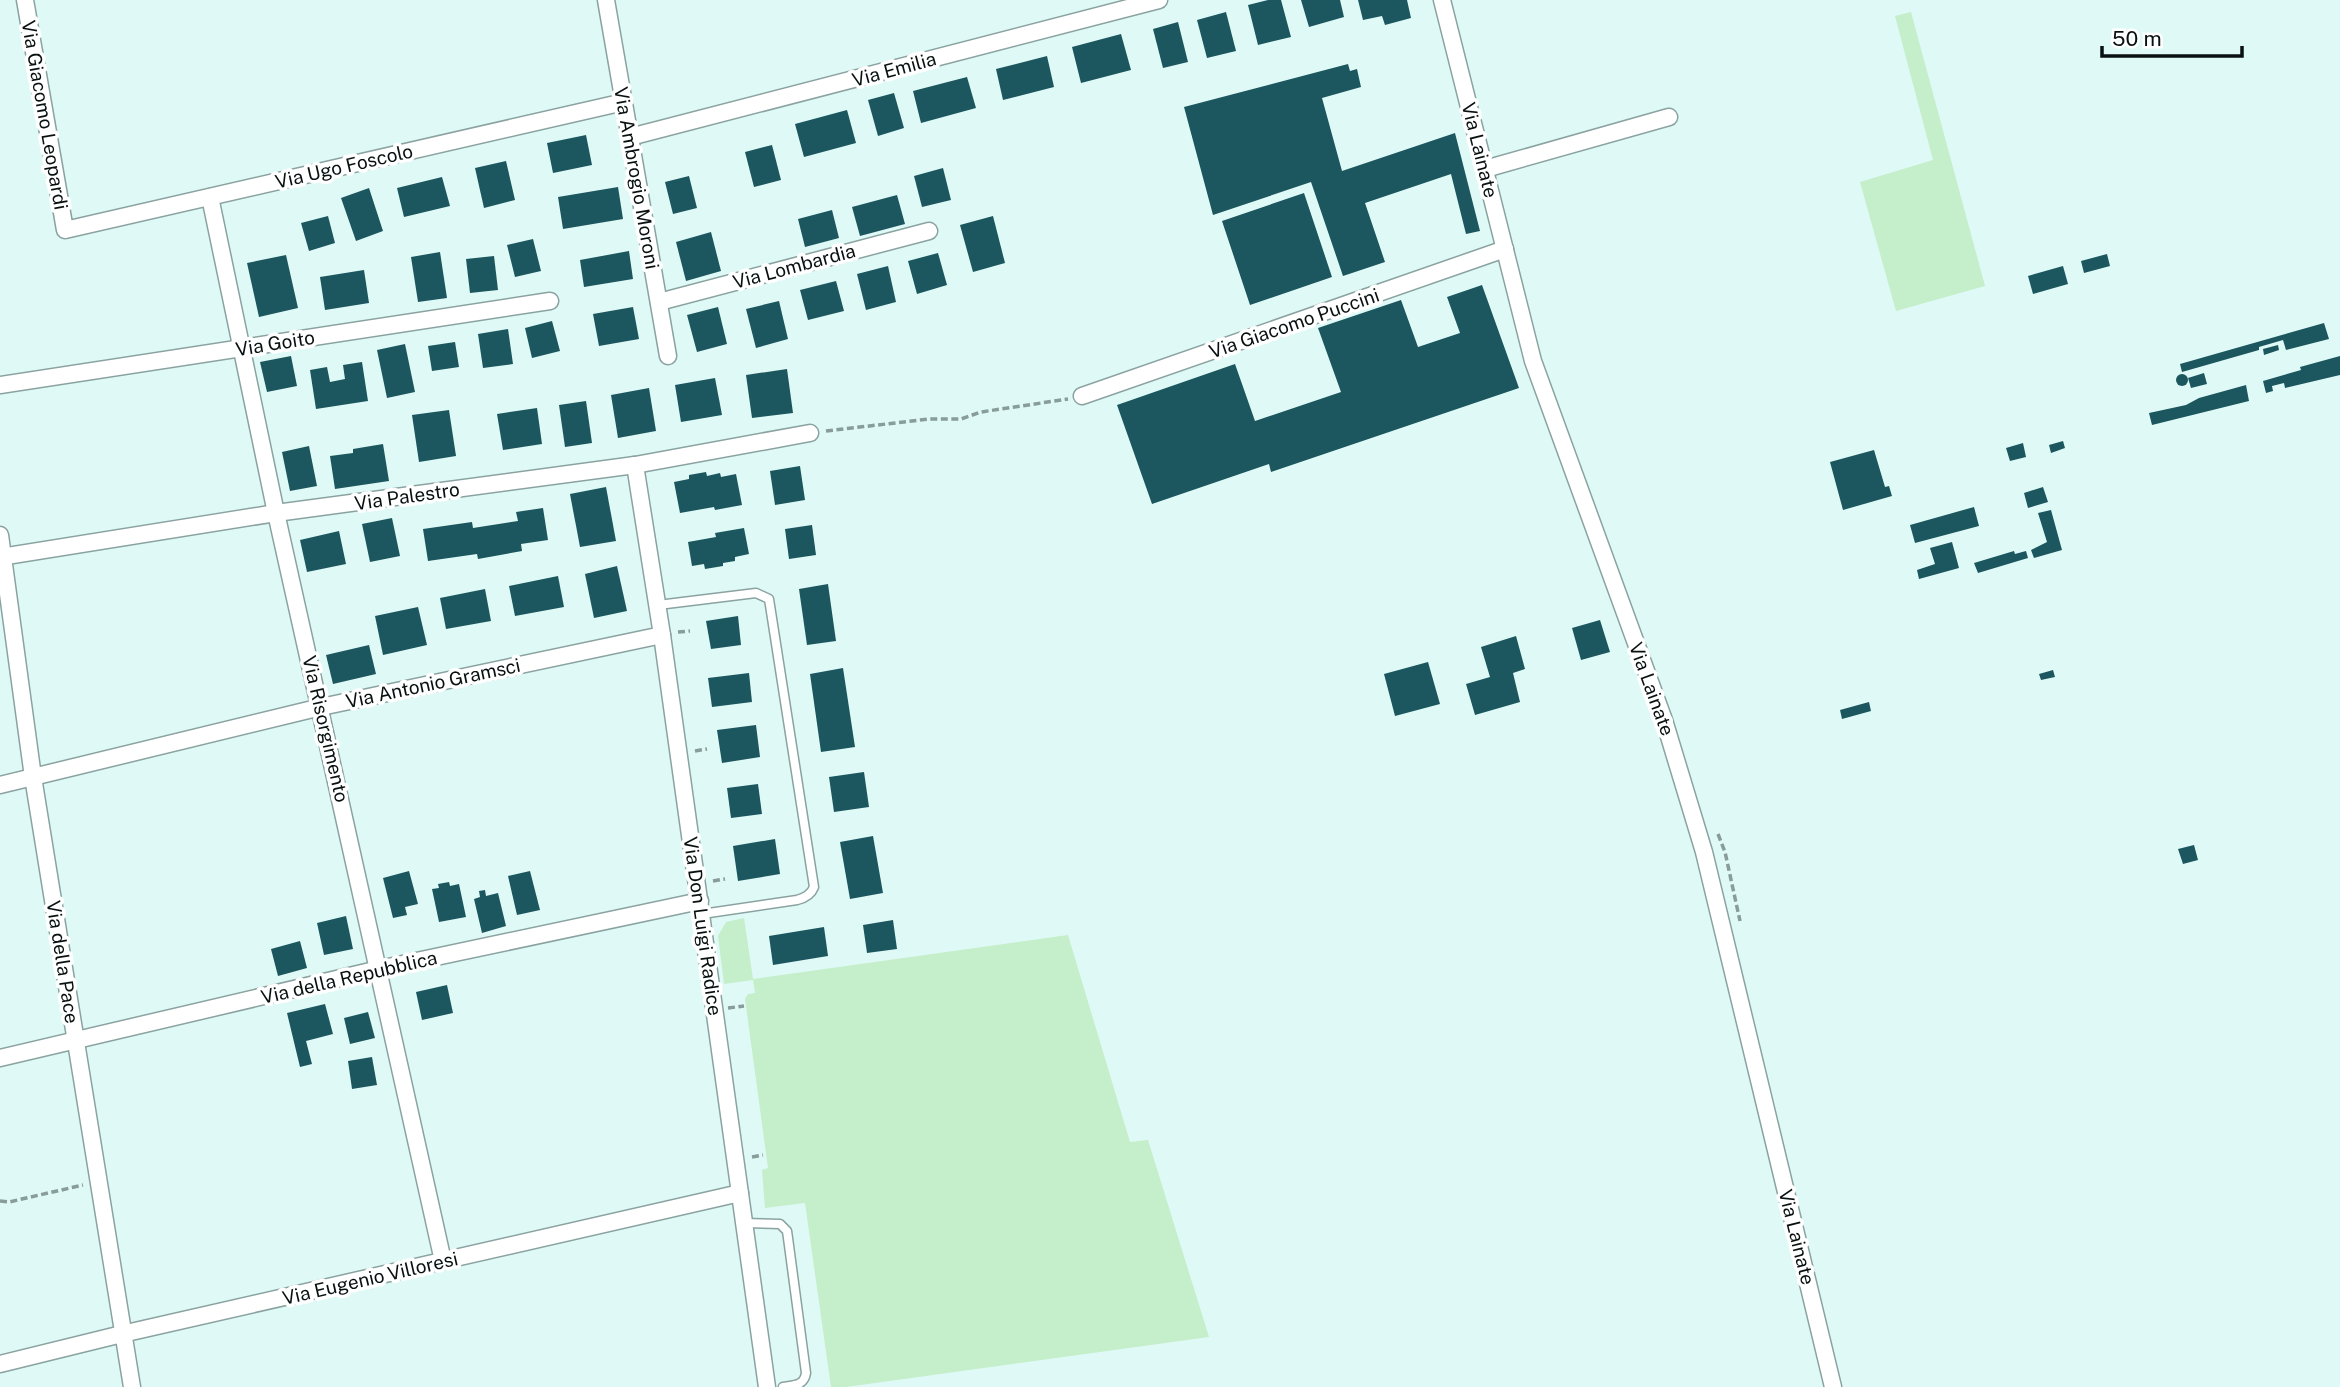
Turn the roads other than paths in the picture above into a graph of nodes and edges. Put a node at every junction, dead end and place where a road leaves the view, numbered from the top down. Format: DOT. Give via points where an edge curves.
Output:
graph roads {
  1 [pos="25,0"];
  2 [pos="606,0"];
  3 [pos="1159,0"];
  4 [pos="1442,0"];
  5 [pos="624,102"];
  6 [pos="1669,117"];
  7 [pos="630,137"];
  8 [pos="1485,169"];
  9 [pos="210,197"];
  10 [pos="65,230"];
  11 [pos="929,231"];
  12 [pos="1505,249"];
  13 [pos="550,301"];
  14 [pos="659,302"];
  15 [pos="241,348"];
  16 [pos="668,356"];
  17 [pos="0,385"];
  18 [pos="1083,397"];
  19 [pos="810,433"];
  20 [pos="635,465"];
  21 [pos="276,513"];
  22 [pos="0,535"];
  23 [pos="2,557"];
  24 [pos="658,604"];
  25 [pos="662,635"];
  26 [pos="321,707"];
  27 [pos="33,777"];
  28 [pos="0,785"];
  29 [pos="701,907"];
  30 [pos="379,968"];
  31 [pos="76,1042"];
  32 [pos="0,1058"];
  33 [pos="740,1193"];
  34 [pos="744,1223"];
  35 [pos="443,1261"];
  36 [pos="122,1334"];
  37 [pos="0,1364"];
  38 [pos="132,1387"];
  39 [pos="767,1387"];
  40 [pos="783,1387"];
  41 [pos="1833,1387"];
  1 -- 10 [label="street, Via Giacomo Leopardi"];
  2 -- 5 [label="street, Via Ambrogio Moroni"];
  3 -- 7 [label="street, Via Emilia"];
  4 -- 8 [label="street, Via Lainate"];
  5 -- 7 [label="street, Via Ambrogio Moroni"];
  5 -- 9 [label="street, Via Ugo Foscolo"];
  6 -- 8 [label="street"];
  7 -- 14 [label="street, Via Ambrogio Moroni"];
  8 -- 12 [label="street, Via Lainate"];
  9 -- 10 [label="street, Via Ugo Foscolo"];
  9 -- 15 [label="street, Via Risorgimento"];
  11 -- 14 [label="street, Via Lombardia"];
  12 -- 18 [label="street, Via Giacomo Puccini"];
  12 -- 41 [label="street, Via Lainate" via="1533,361 1686,789"];
  13 -- 15 [label="street, Via Goito"];
  14 -- 16 [label="street, Via Ambrogio Moroni"];
  15 -- 17 [label="street, Via Goito"];
  15 -- 21 [label="street, Via Risorgimento"];
  19 -- 20 [label="street, Via Palestro"];
  20 -- 21 [label="street, Via Palestro"];
  20 -- 24 [label="street, Via Don Luigi Radice"];
  21 -- 23 [label="street, Via Palestro"];
  21 -- 26 [label="street, Via Risorgimento"];
  22 -- 23 [label="street, Via della Pace"];
  23 -- 27 [label="street, Via della Pace"];
  24 -- 25 [label="street, Via Don Luigi Radice"];
  24 -- 29 [label="lane" via="756,593 769,598 814,887 797,900"];
  25 -- 26 [label="street, Via Antonio Gramsci"];
  25 -- 29 [label="street, Via Don Luigi Radice"];
  26 -- 27 [label="street, Via Antonio Gramsci"];
  26 -- 30 [label="street, Via Risorgimento"];
  27 -- 28 [label="street, Via Antonio Gramsci"];
  27 -- 31 [label="street, Via della Pace"];
  29 -- 30 [label="street, Via della Repubblica"];
  29 -- 33 [label="street, Via Don Luigi Radice"];
  30 -- 31 [label="street, Via della Repubblica"];
  30 -- 35 [label="street, Via Risorgimento"];
  31 -- 32 [label="street, Via della Repubblica"];
  31 -- 36 [label="street, Via della Pace"];
  33 -- 34 [label="street, Via Don Luigi Radice"];
  33 -- 35 [label="street, Via Eugenio Villoresi"];
  34 -- 39 [label="street, Via Don Luigi Radice"];
  34 -- 40 [label="lane" via="780,1224 787,1231 806,1373 800,1384"];
  35 -- 36 [label="street, Via Eugenio Villoresi"];
  36 -- 37 [label="street, Via Eugenio Villoresi"];
  36 -- 38 [label="street, Via della Pace"];
}
